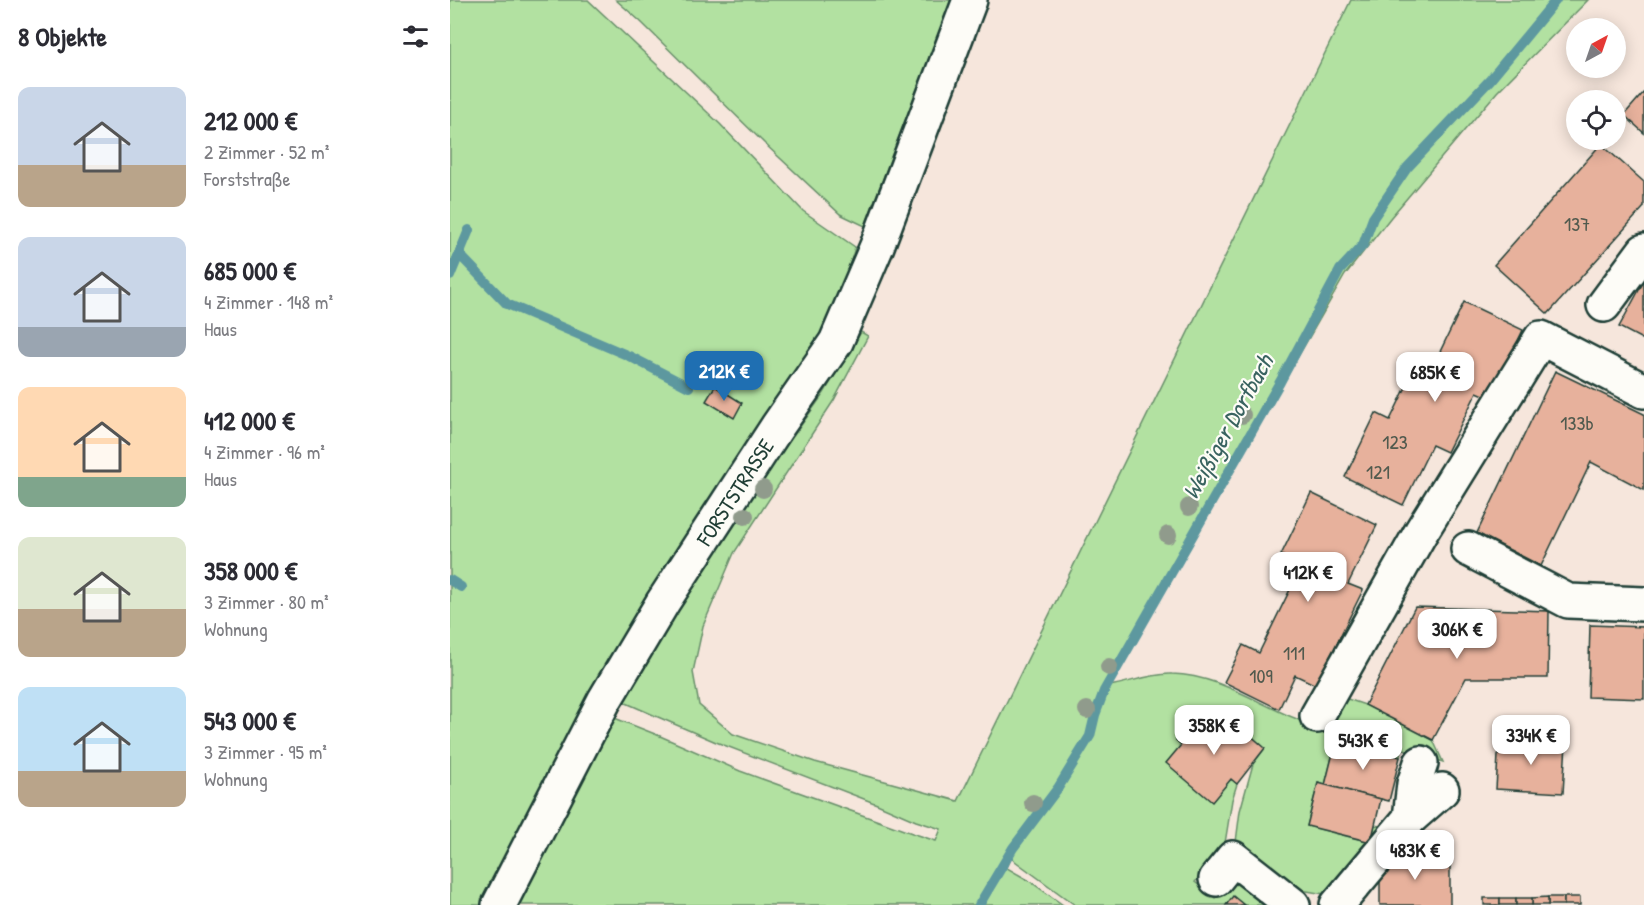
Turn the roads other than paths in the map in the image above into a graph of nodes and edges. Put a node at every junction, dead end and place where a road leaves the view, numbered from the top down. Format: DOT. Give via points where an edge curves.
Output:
graph roads {
  1 [pos="969,0"];
  2 [pos="1644,251"];
  3 [pos="1604,305"];
  4 [pos="1644,391"];
  5 [pos="1468,549"];
  6 [pos="1644,604"];
  7 [pos="1317,716"];
  8 [pos="1421,763"];
  9 [pos="1442,790"];
  10 [pos="1410,818"];
  11 [pos="1216,879"];
  12 [pos="499,905"];
  13 [pos="1293,905"];
  14 [pos="1337,905"];
  1 -- 12 [label="street, FORSTSTRASSE" via="877,246 836,342 688,564 604,701"];
  2 -- 3 [label="street"];
  4 -- 7 [label="street" via="1541,338 1421,532"];
  5 -- 6 [label="street" via="1568,601"];
  8 -- 10 [label="street"];
  9 -- 10 [label="street"];
  10 -- 14 [label="street"];
  11 -- 13 [label="street" via="1233,858"];
}
